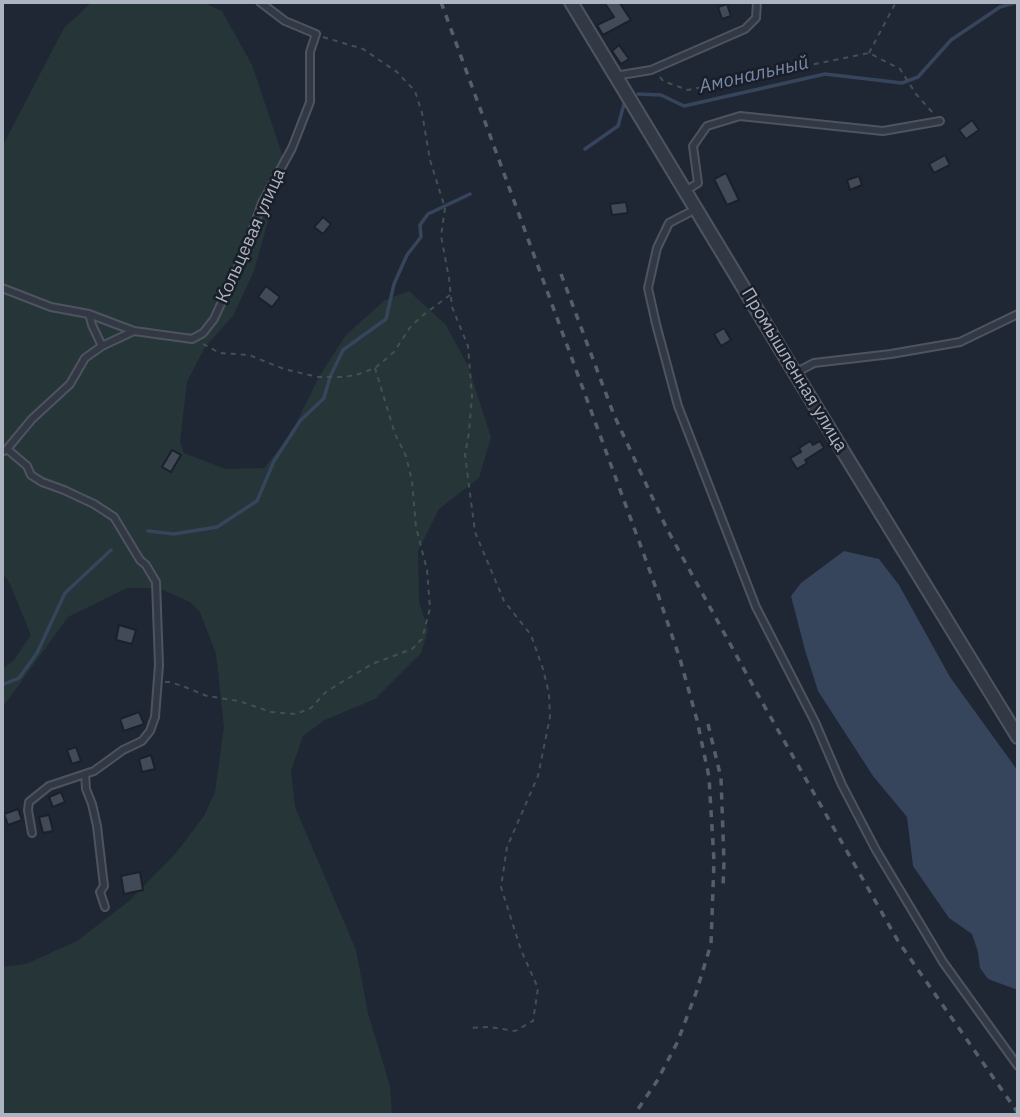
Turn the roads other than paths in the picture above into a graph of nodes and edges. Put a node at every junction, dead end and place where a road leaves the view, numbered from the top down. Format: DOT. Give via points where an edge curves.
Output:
graph roads {
  1 [pos="260,2"];
  2 [pos="571,2"];
  3 [pos="757,2"];
  4 [pos="615,75"];
  5 [pos="940,121"];
  6 [pos="685,191"];
  7 [pos="696,209"];
  8 [pos="2,288"];
  9 [pos="89,314"];
  10 [pos="1018,314"];
  11 [pos="134,331"];
  12 [pos="102,346"];
  13 [pos="795,373"];
  14 [pos="4,450"];
  15 [pos="1018,737"];
  16 [pos="85,774"];
  17 [pos="32,833"];
  18 [pos="105,908"];
  19 [pos="1018,1066"];
  1 -- 11 [label="lane, Кольцевая улица" via="316,34 310,52 310,102 214,319 192,339"];
  2 -- 4 [label="street, Промышленная улица"];
  3 -- 4 [label="lane" via="756,18 745,29 651,70"];
  4 -- 6 [label="street, Промышленная улица"];
  5 -- 6 [label="lane" via="883,131 740,116 707,126 693,146 698,183"];
  6 -- 7 [label="street, Промышленная улица"];
  7 -- 13 [label="street, Промышленная улица"];
  7 -- 19 [label="lane" via="669,223 657,248 648,288 678,406 757,607 842,785 943,962"];
  8 -- 9 [label="lane" via="51,307"];
  9 -- 11 [label="lane"];
  9 -- 12 [label="lane"];
  10 -- 13 [label="lane" via="960,342 814,363"];
  11 -- 12 [label="lane"];
  12 -- 14 [label="lane" via="85,358 70,384"];
  13 -- 15 [label="street, Промышленная улица"];
  14 -- 16 [label="lane" via="27,466 31,475 114,517 156,582 159,635 155,717 150,731 142,741"];
  16 -- 17 [label="lane" via="49,786 29,802"];
  16 -- 18 [label="lane" via="97,826"];
}
